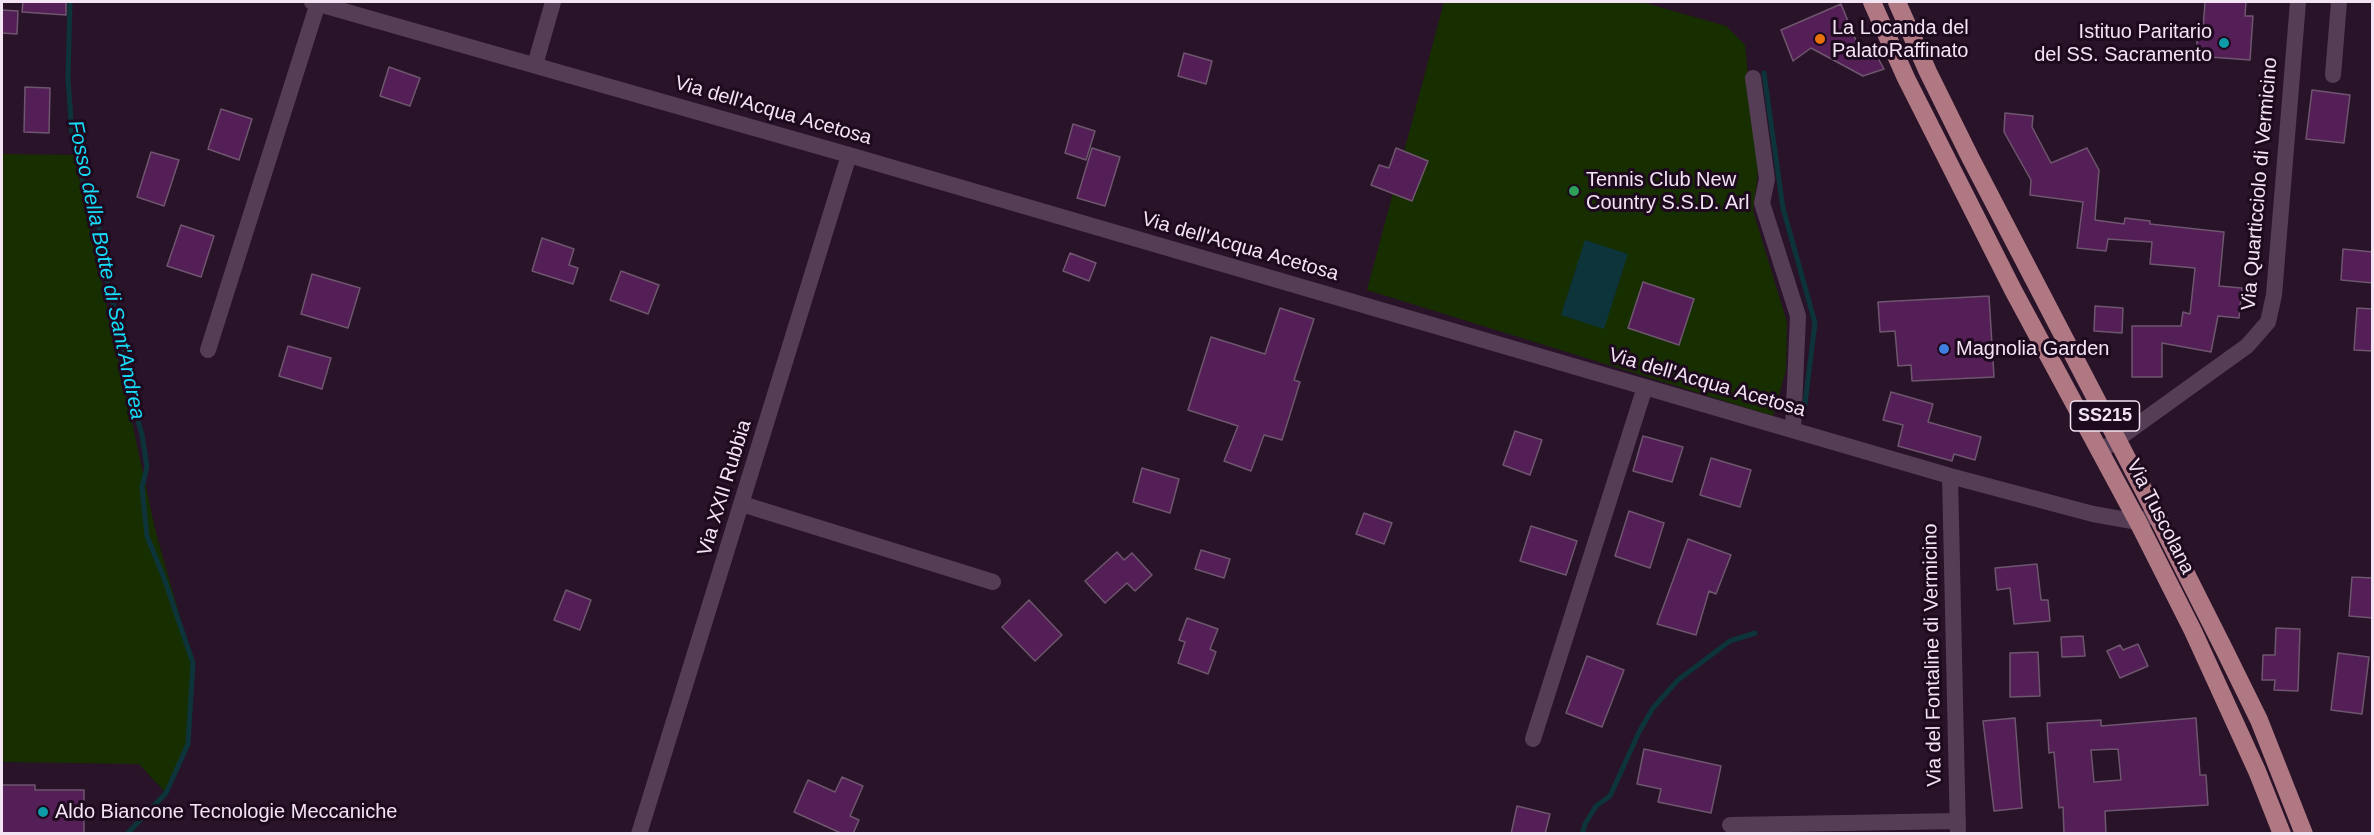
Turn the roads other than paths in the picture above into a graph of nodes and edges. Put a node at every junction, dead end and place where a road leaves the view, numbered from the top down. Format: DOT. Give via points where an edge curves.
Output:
graph roads {
  1 [pos="315,2"];
  2 [pos="553,2"];
  3 [pos="1872,2"];
  4 [pos="1897,2"];
  5 [pos="2298,2"];
  6 [pos="2339,2"];
  7 [pos="536,65"];
  8 [pos="2333,75"];
  9 [pos="1753,78"];
  10 [pos="849,155"];
  11 [pos="208,350"];
  12 [pos="1645,387"];
  13 [pos="1793,430"];
  14 [pos="2117,441"];
  15 [pos="2101,451"];
  16 [pos="1950,476"];
  17 [pos="742,504"];
  18 [pos="2156,514"];
  19 [pos="2138,522"];
  20 [pos="993,582"];
  21 [pos="1533,739"];
  22 [pos="2268,800"];
  23 [pos="1730,825"];
  24 [pos="1958,827"];
  25 [pos="639,834"];
  26 [pos="2272,834"];
  27 [pos="2282,834"];
  28 [pos="2304,834"];
  1 -- 7 [label="street, Via dell'Acqua Acetosa"];
  1 -- 11 [label="street"];
  2 -- 7 [label="street"];
  3 -- 15 [label="main road, Via Tuscolana / SS215" via="2013,290"];
  4 -- 14 [label="main road, Via Tuscolana / SS215" via="1952,120"];
  5 -- 14 [label="street, Via Quarticciolo di Vermicino" via="2274,295 2268,322 2247,346"];
  6 -- 8 [label="street"];
  7 -- 10 [label="street, Via dell'Acqua Acetosa"];
  9 -- 13 [label="street" via="1767,179 1762,203 1798,316"];
  10 -- 12 [label="street, Via dell'Acqua Acetosa"];
  10 -- 17 [label="street, Via XXII Rubbia"];
  12 -- 13 [label="street, Via dell'Acqua Acetosa"];
  12 -- 21 [label="street"];
  13 -- 16 [label="street, Via dell'Acqua Acetosa"];
  14 -- 15 [label="street, Via Quarticciolo di Vermicino"];
  14 -- 18 [label="main road, Via Tuscolana / SS215"];
  15 -- 19 [label="main road, Via Tuscolana / SS215"];
  16 -- 19 [label="street, Via dell'Acqua Acetosa"];
  16 -- 24 [label="street, Via del Fontaline di Vermicino"];
  17 -- 20 [label="street"];
  17 -- 25 [label="street, Via XXII Rubbia"];
  18 -- 19 [label="street"];
  18 -- 28 [label="main road, Via Tuscolana / SS215" via="2259,720"];
  19 -- 22 [label="main road, Via Tuscolana / SS215" via="2193,631"];
  22 -- 26 [label="main road"];
  22 -- 27 [label="main road, Via Tuscolana / SS215"];
  23 -- 24 [label="street"];
}
